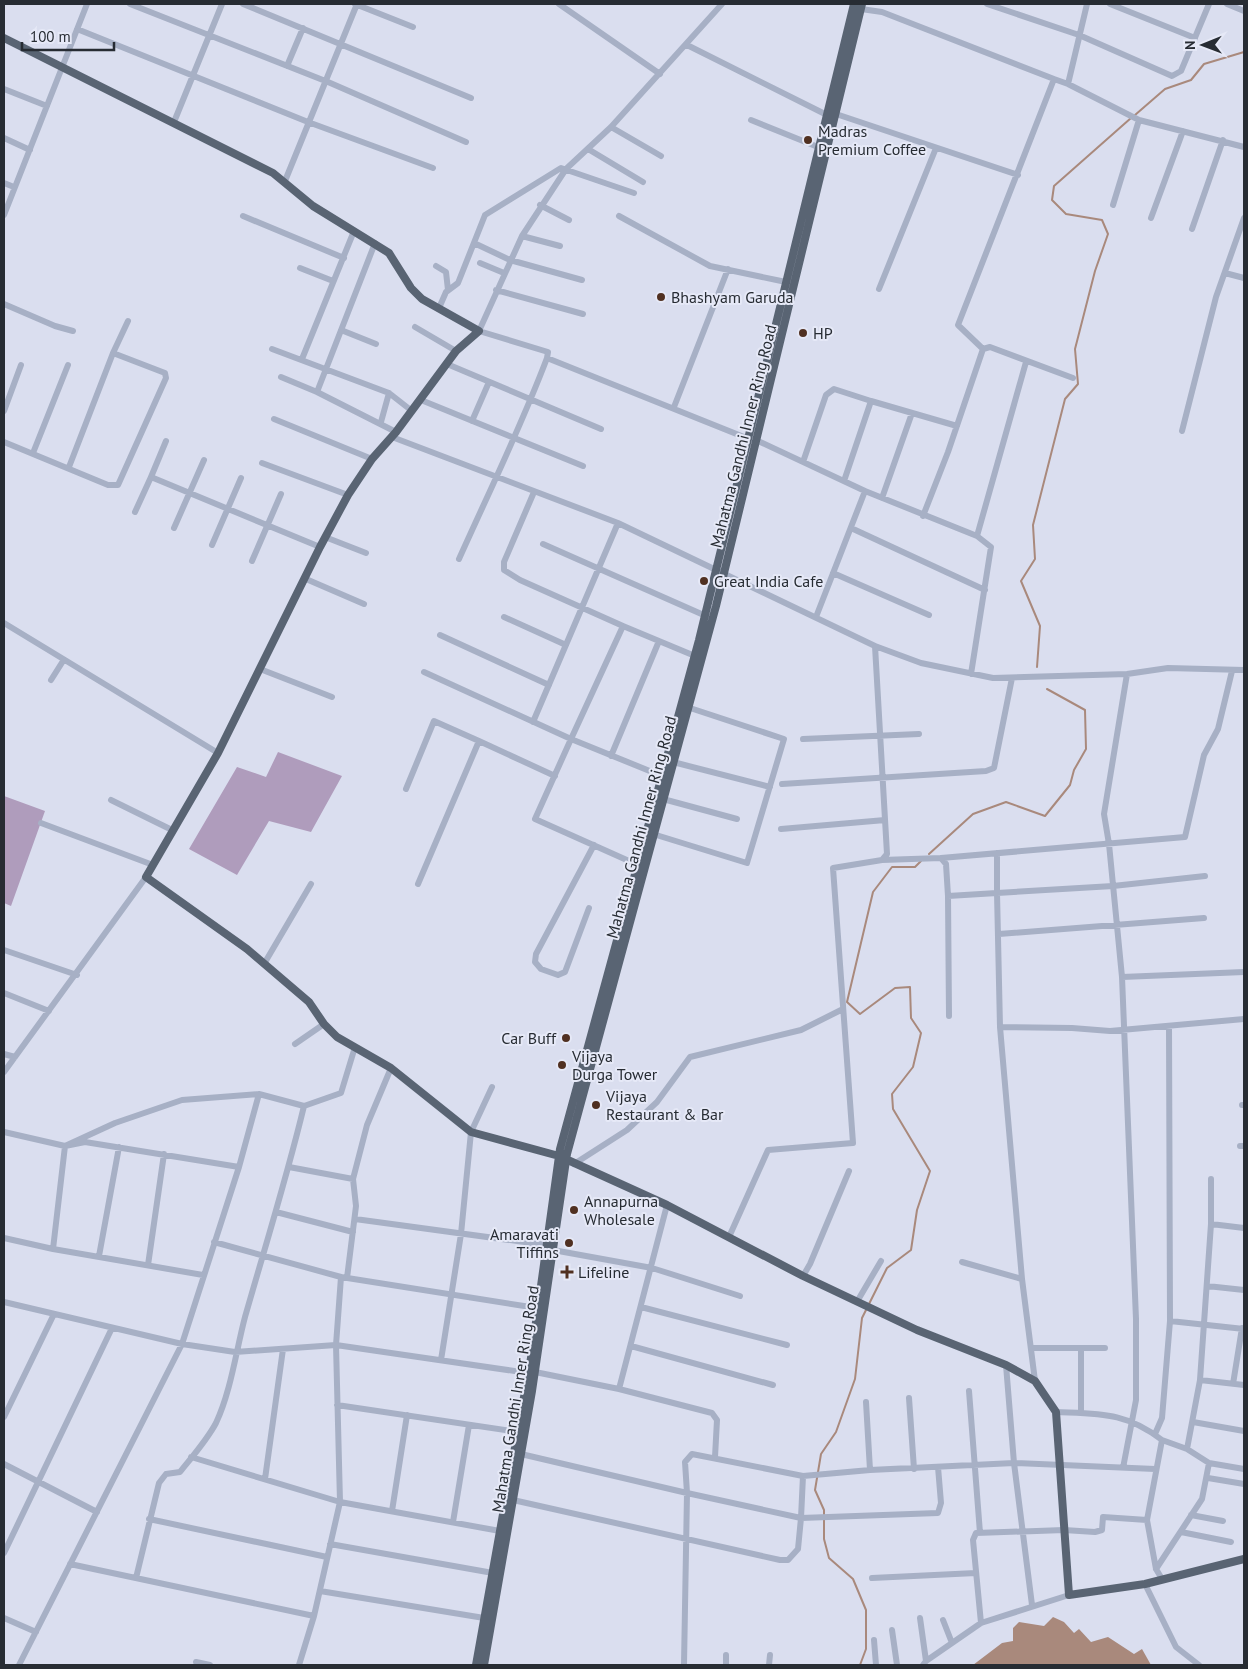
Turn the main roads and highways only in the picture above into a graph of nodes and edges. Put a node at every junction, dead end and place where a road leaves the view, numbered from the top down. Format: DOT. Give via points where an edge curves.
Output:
graph roads {
  1 [pos="854,4"];
  2 [pos="861,6"];
  3 [pos="4,38"];
  4 [pos="753,439"];
  5 [pos="720,572"];
  6 [pos="562,1158"];
  7 [pos="532,1372"];
  8 [pos="1244,1559"];
  9 [pos="476,1665"];
  10 [pos="484,1665"];
  1 -- 4 [label="main road, Mahatma Gandhi Inner Ring Road" via="786,282"];
  2 -- 4 [label="main road, Mahatma Gandhi Inner Ring Road"];
  3 -- 6 [label="main road" via="258,164 313,206 390,253 417,294 479,331 456,351 348,495 218,753 146,876 264,964 309,1002 337,1037 391,1068 471,1132"];
  4 -- 5 [label="main road, Mahatma Gandhi Inner Ring Road"];
  5 -- 6 [label="main road, Mahatma Gandhi Inner Ring Road" via="638,865"];
  5 -- 6 [label="main road, Mahatma Gandhi Inner Ring Road" via="688,708"];
  6 -- 7 [label="main road, Mahatma Gandhi Inner Ring Road" via="553,1250"];
  6 -- 7 [label="main road, Mahatma Gandhi Inner Ring Road" via="537,1308"];
  6 -- 8 [label="main road" via="666,1205 917,1330 1006,1365 1036,1381 1056,1412 1068,1596 1145,1584"];
  7 -- 9 [label="main road, Mahatma Gandhi Inner Ring Road"];
  7 -- 10 [label="main road, Mahatma Gandhi Inner Ring Road"];
}
